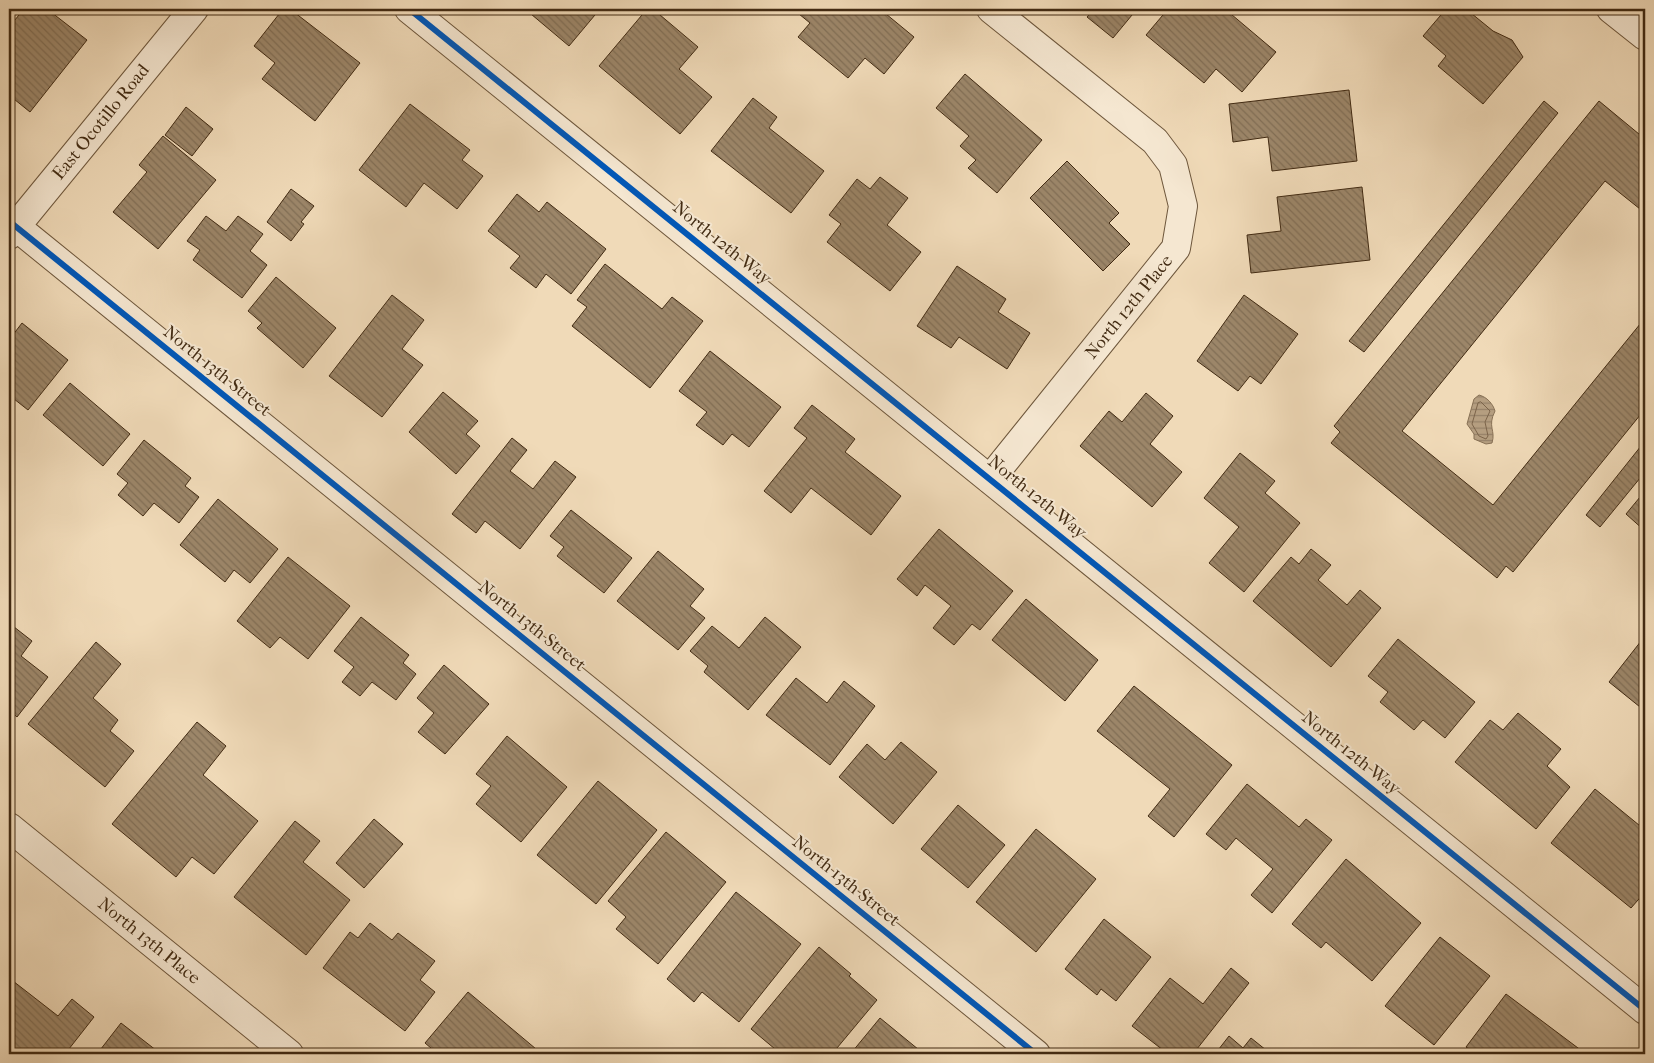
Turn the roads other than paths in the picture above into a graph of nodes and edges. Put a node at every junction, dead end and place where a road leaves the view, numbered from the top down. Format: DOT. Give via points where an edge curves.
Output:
graph roads {
  1 [pos="194,9"];
  2 [pos="409,9"];
  3 [pos="991,9"];
  4 [pos="1611,9"];
  5 [pos="1645,36"];
  6 [pos="11,227"];
  7 [pos="990,479"];
  8 [pos="9,827"];
  9 [pos="1645,1010"];
  10 [pos="290,1054"];
  11 [pos="1036,1054"];
  1 -- 6 [label="street, East Ocotillo Road"];
  2 -- 7 [label="street, North 12th Way"];
  3 -- 7 [label="street, North 12th Place" via="1154,141 1173,165 1183,206 1176,248"];
  4 -- 5 [label="street"];
  6 -- 11 [label="street, North 13th Street"];
  7 -- 9 [label="street, North 12th Way"];
  8 -- 10 [label="street, North 13th Place"];
}
